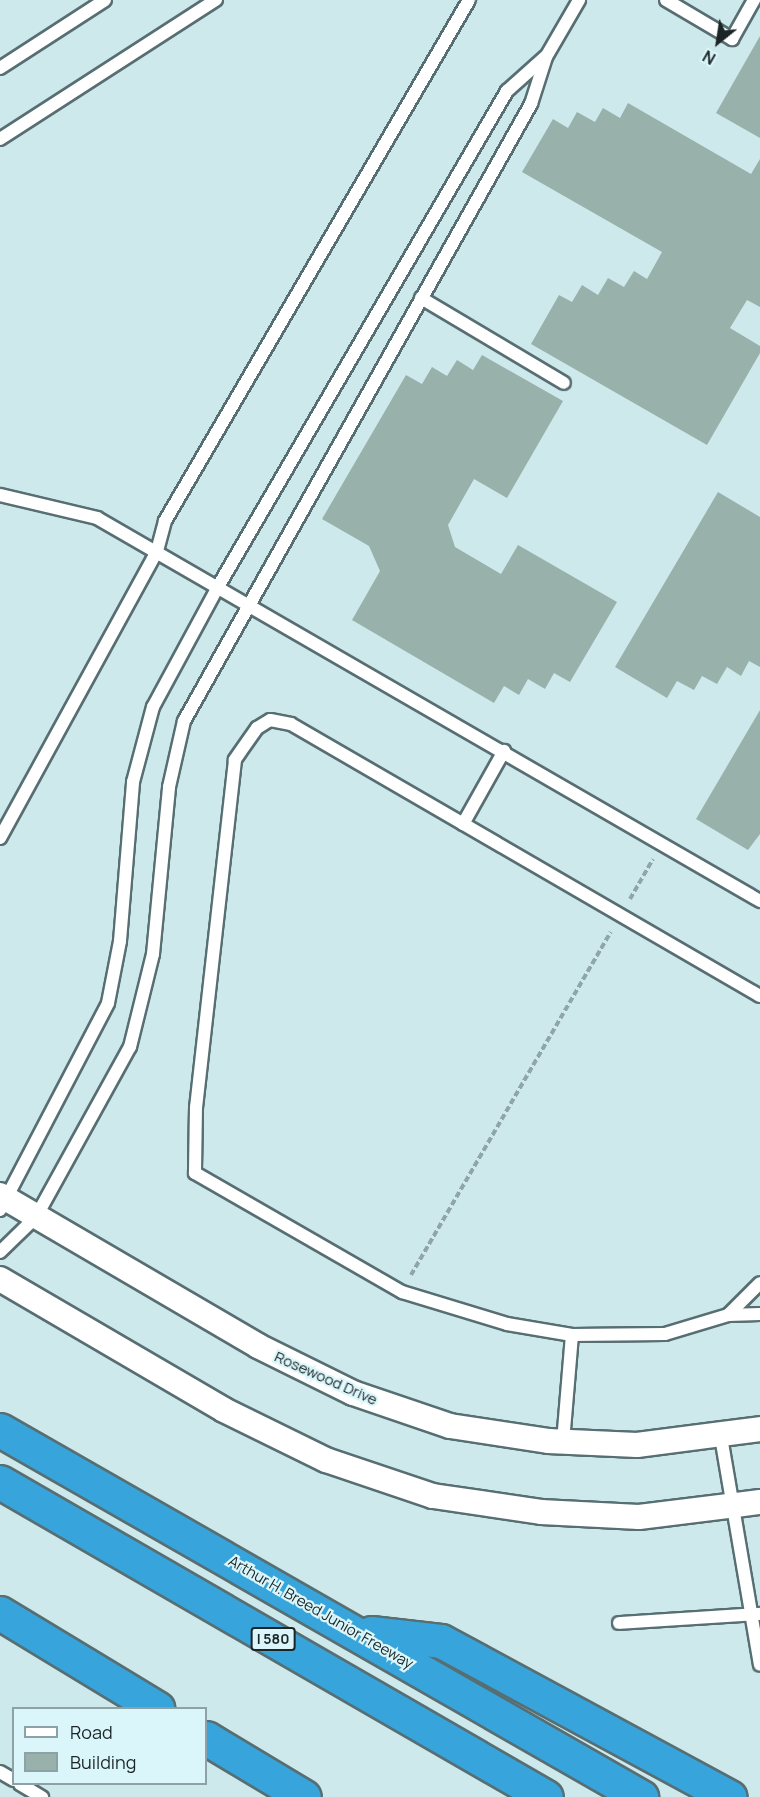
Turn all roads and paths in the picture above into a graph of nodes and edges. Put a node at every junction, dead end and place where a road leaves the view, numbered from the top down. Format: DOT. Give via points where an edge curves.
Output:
graph roads {
  1 [pos="105,0"];
  2 [pos="216,0"];
  3 [pos="469,0"];
  4 [pos="579,0"];
  5 [pos="666,0"];
  6 [pos="754,0"];
  7 [pos="546,57"];
  8 [pos="0,68"];
  9 [pos="0,139"];
  10 [pos="420,298"];
  11 [pos="564,383"];
  12 [pos="0,495"];
  13 [pos="157,551"];
  14 [pos="219,585"];
  15 [pos="248,601"];
  16 [pos="504,752"];
  17 [pos="464,824"];
  18 [pos="0,838"];
  19 [pos="662,844"];
  20 [pos="760,901"];
  21 [pos="620,915"];
  22 [pos="760,996"];
  23 [pos="1,1201"];
  24 [pos="36,1217"];
  25 [pos="0,1252"];
  26 [pos="0,1279"];
  27 [pos="760,1283"];
  28 [pos="402,1292"];
  29 [pos="760,1314"];
  30 [pos="728,1316"];
  31 [pos="572,1335"];
  32 [pos="760,1429"];
  33 [pos="0,1430"];
  34 [pos="721,1437"];
  35 [pos="563,1442"];
  36 [pos="0,1482"];
  37 [pos="760,1502"];
  38 [pos="735,1507"];
  39 [pos="0,1613"];
  40 [pos="757,1617"];
  41 [pos="619,1623"];
  42 [pos="357,1632"];
  43 [pos="760,1665"];
  44 [pos="155,1707"];
  45 [pos="207,1739"];
  46 [pos="22,1785"];
  47 [pos="42,1797"];
  48 [pos="304,1797"];
  49 [pos="546,1797"];
  50 [pos="641,1797"];
  51 [pos="729,1797"];
  1 -- 8 [label="lane"];
  2 -- 9 [label="lane"];
  3 -- 13 [label="lane" via="165,521"];
  4 -- 7 [label="lane"];
  5 -- 6 [label="lane" via="732,39"];
  7 -- 10 [label="lane" via="531,104"];
  7 -- 14 [label="lane" via="507,91"];
  10 -- 11 [label="lane"];
  10 -- 15 [label="lane"];
  12 -- 13 [label="lane" via="97,518"];
  13 -- 14 [label="lane"];
  13 -- 18 [label="lane"];
  14 -- 15 [label="lane"];
  14 -- 23 [label="lane" via="153,707 133,782 120,940 108,1003"];
  15 -- 16 [label="lane"];
  15 -- 24 [label="lane" via="184,721 169,787 153,954 130,1047"];
  16 -- 17 [label="lane"];
  16 -- 19 [label="lane"];
  17 -- 21 [label="lane"];
  17 -- 28 [label="lane" via="291,724 270,720 257,728 236,760 196,1107 195,1173"];
  19 -- 20 [label="lane"];
  19 -- 21 [label="path"];
  21 -- 22 [label="lane"];
  21 -- 28 [label="path"];
  23 -- 24 [label="street, Rosewood Drive"];
  24 -- 25 [label="lane"];
  24 -- 35 [label="street, Rosewood Drive" via="258,1346 353,1393 450,1426"];
  26 -- 38 [label="street" via="224,1410 326,1460 433,1496 541,1512 639,1517"];
  27 -- 30 [label="lane"];
  28 -- 31 [label="lane" via="507,1324"];
  29 -- 30 [label="lane"];
  30 -- 31 [label="lane" via="664,1334"];
  31 -- 35 [label="lane"];
  32 -- 34 [label="street, Rosewood Drive"];
  33 -- 42 [label="highway, Arthur H. Breed Junior Freeway"];
  34 -- 35 [label="street, Rosewood Drive" via="637,1445"];
  34 -- 38 [label="lane"];
  36 -- 49 [label="highway, I 580"];
  37 -- 38 [label="street"];
  38 -- 40 [label="lane"];
  39 -- 44 [label="highway"];
  40 -- 41 [label="lane"];
  40 -- 43 [label="lane"];
  42 -- 50 [label="highway, Arthur H. Breed Junior Freeway"];
  42 -- 51 [label="highway" via="441,1641"];
  45 -- 48 [label="highway"];
  46 -- 47 [label="lane"];
}
